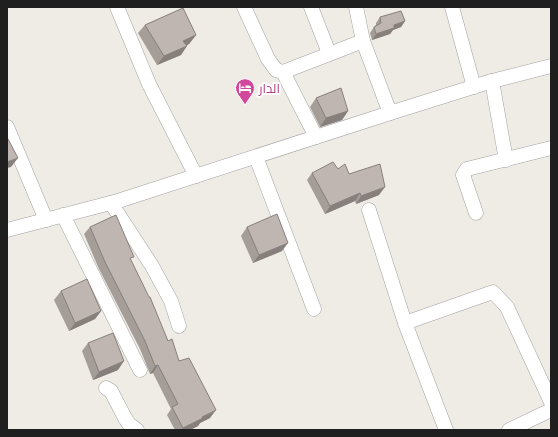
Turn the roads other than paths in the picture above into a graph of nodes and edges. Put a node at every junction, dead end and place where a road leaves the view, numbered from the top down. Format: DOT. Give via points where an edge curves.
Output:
graph roads {
  1 [pos="117,7"];
  2 [pos="244,7"];
  3 [pos="311,7"];
  4 [pos="356,7"];
  5 [pos="452,7"];
  6 [pos="363,41"];
  7 [pos="329,53"];
  8 [pos="551,66"];
  9 [pos="283,72"];
  10 [pos="492,81"];
  11 [pos="474,87"];
  12 [pos="390,113"];
  13 [pos="7,127"];
  14 [pos="316,137"];
  15 [pos="551,148"];
  16 [pos="256,157"];
  17 [pos="506,160"];
  18 [pos="196,176"];
  19 [pos="111,203"];
  20 [pos="369,210"];
  21 [pos="476,213"];
  22 [pos="63,215"];
  23 [pos="46,220"];
  24 [pos="7,230"];
  25 [pos="314,309"];
  26 [pos="405,323"];
  27 [pos="179,326"];
  28 [pos="140,370"];
  29 [pos="106,388"];
  30 [pos="551,402"];
  31 [pos="551,410"];
  32 [pos="138,430"];
  33 [pos="446,430"];
  34 [pos="509,430"];
  1 -- 18 [label="street" via="149,84"];
  2 -- 9 [label="street" via="268,59 276,70"];
  3 -- 7 [label="street"];
  4 -- 6 [label="street"];
  5 -- 11 [label="street"];
  6 -- 7 [label="street"];
  6 -- 12 [label="street"];
  7 -- 9 [label="street"];
  8 -- 10 [label="street"];
  9 -- 14 [label="street"];
  10 -- 11 [label="street"];
  10 -- 17 [label="street"];
  11 -- 12 [label="street"];
  12 -- 14 [label="street"];
  13 -- 23 [label="street"];
  14 -- 16 [label="street"];
  15 -- 17 [label="street"];
  16 -- 18 [label="street"];
  16 -- 25 [label="street"];
  17 -- 21 [label="street" via="467,169 464,172"];
  18 -- 19 [label="street"];
  19 -- 22 [label="street"];
  19 -- 27 [label="street" via="164,287"];
  20 -- 26 [label="street"];
  22 -- 23 [label="street"];
  22 -- 28 [label="street"];
  23 -- 24 [label="street"];
  26 -- 30 [label="street" via="494,292 507,307"];
  26 -- 33 [label="street"];
  29 -- 32 [label="street" via="111,391 129,424"];
  31 -- 34 [label="street"];
}
